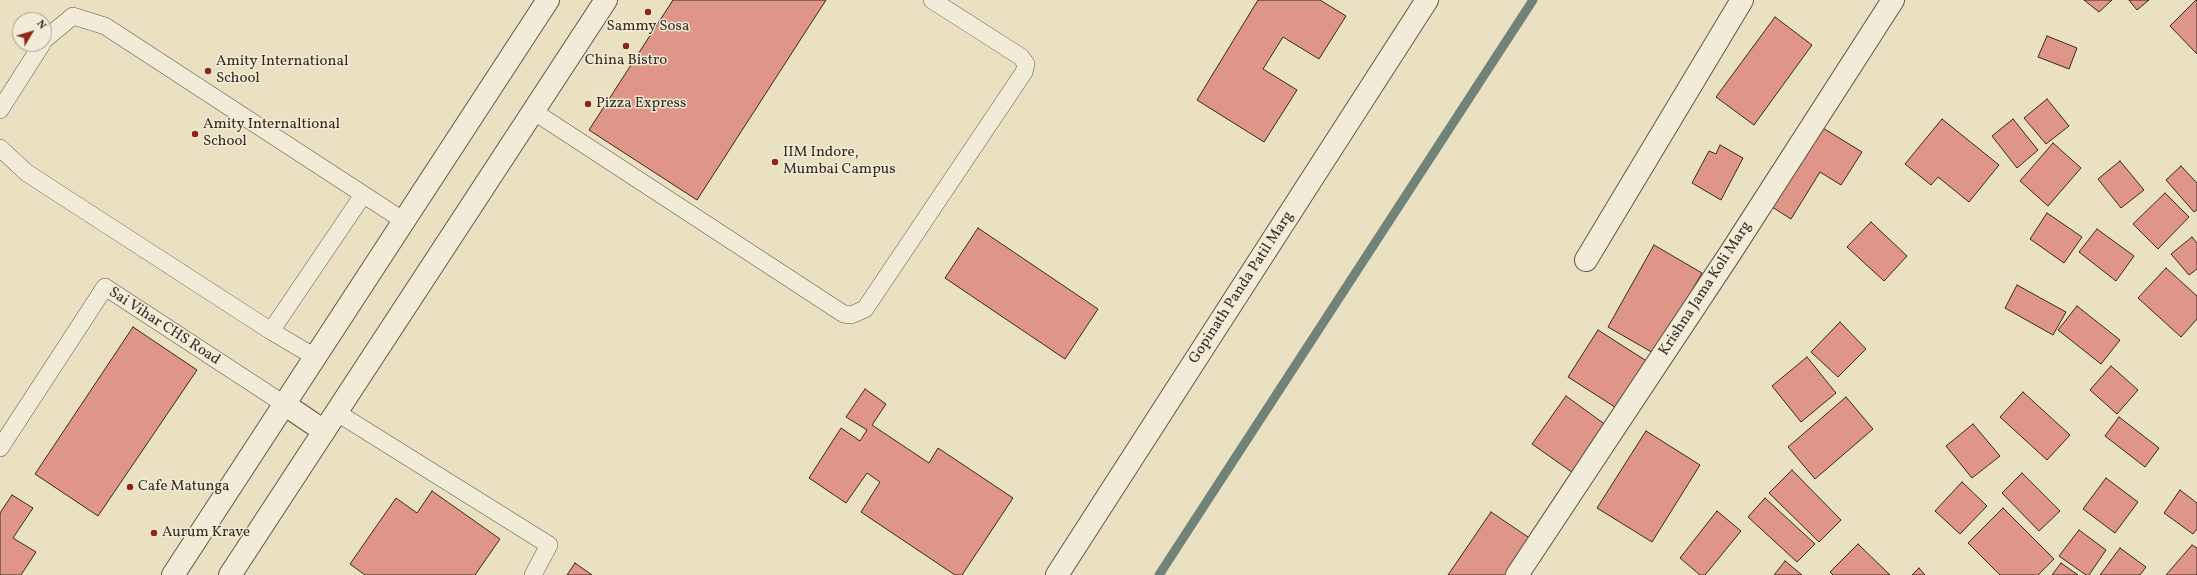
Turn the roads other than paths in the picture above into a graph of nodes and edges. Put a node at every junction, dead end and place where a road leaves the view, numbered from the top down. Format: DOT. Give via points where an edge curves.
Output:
graph roads {
  1 [pos="548,0"];
  2 [pos="606,0"];
  3 [pos="932,0"];
  4 [pos="1426,0"];
  5 [pos="1742,0"];
  6 [pos="1892,0"];
  7 [pos="52,33"];
  8 [pos="37,52"];
  9 [pos="0,110"];
  10 [pos="533,111"];
  11 [pos="0,148"];
  12 [pos="363,195"];
  13 [pos="404,221"];
  14 [pos="1586,260"];
  15 [pos="271,331"];
  16 [pos="315,357"];
  17 [pos="284,404"];
  18 [pos="336,412"];
  19 [pos="324,431"];
  20 [pos="0,448"];
  21 [pos="173,575"];
  22 [pos="230,575"];
  23 [pos="532,575"];
  24 [pos="1057,575"];
  25 [pos="1517,575"];
  1 -- 13 [label="street"];
  2 -- 10 [label="street"];
  3 -- 10 [label="lane" via="1021,57 1026,64 1024,72 865,309 851,315 836,309"];
  4 -- 24 [label="street, Gopinath Panda Patil Marg"];
  5 -- 14 [label="street"];
  6 -- 25 [label="street, Krishna Jama Koli Marg" via="1731,252"];
  7 -- 12 [label="lane" via="73,16 105,26"];
  8 -- 9 [label="lane"];
  10 -- 18 [label="street"];
  11 -- 15 [label="lane" via="27,173"];
  12 -- 13 [label="lane"];
  12 -- 15 [label="lane"];
  13 -- 16 [label="street"];
  15 -- 16 [label="lane"];
  16 -- 17 [label="street"];
  17 -- 19 [label="street"];
  17 -- 20 [label="lane, Sai Vihar CHS Road" via="104,287"];
  17 -- 21 [label="street"];
  18 -- 19 [label="street"];
  18 -- 23 [label="lane" via="549,545"];
  19 -- 22 [label="street"];
}
